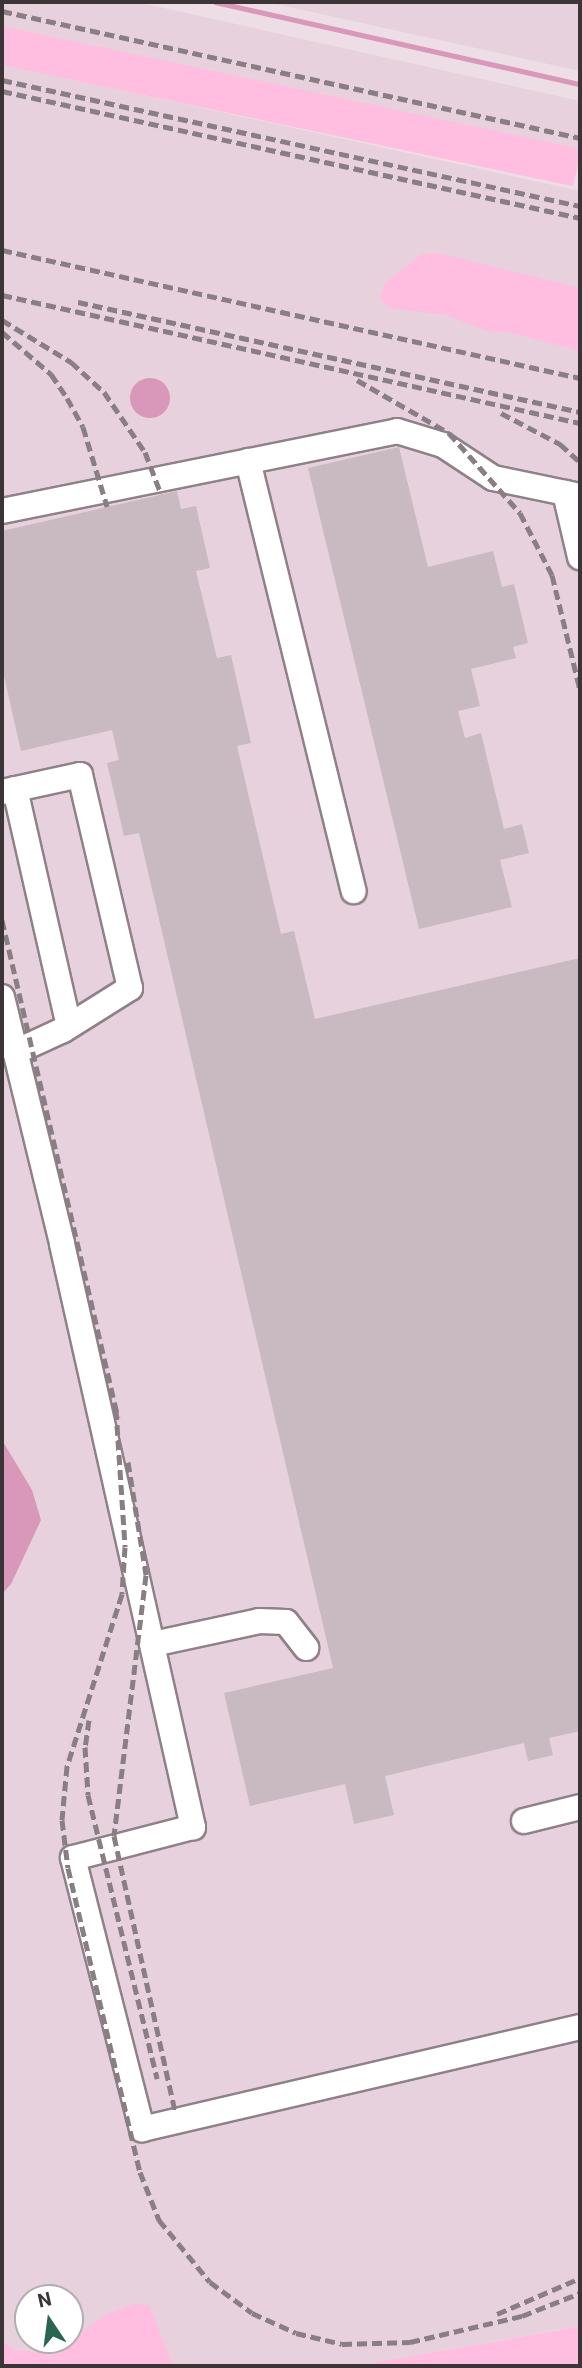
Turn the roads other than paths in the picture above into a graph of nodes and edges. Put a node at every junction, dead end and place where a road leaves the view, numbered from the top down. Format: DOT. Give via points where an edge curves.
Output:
graph roads {
  1 [pos="248,461"];
  2 [pos="573,495"];
  3 [pos="2,511"];
  4 [pos="580,557"];
  5 [pos="8,791"];
  6 [pos="354,891"];
  7 [pos="2,997"];
  8 [pos="69,1026"];
  9 [pos="15,1052"];
  10 [pos="153,1644"];
  11 [pos="306,1648"];
  12 [pos="580,1808"];
  13 [pos="524,1821"];
  14 [pos="580,2027"];
  1 -- 2 [label="lane" via="397,430 443,445 493,478"];
  1 -- 3 [label="lane"];
  1 -- 6 [label="lane"];
  2 -- 4 [label="lane"];
  5 -- 8 [label="lane"];
  5 -- 8 [label="lane" via="80,775 130,988"];
  7 -- 9 [label="lane"];
  8 -- 9 [label="lane"];
  9 -- 10 [label="lane"];
  10 -- 11 [label="lane" via="259,1621 286,1622"];
  10 -- 14 [label="lane" via="193,1827 73,1858 142,2129"];
  12 -- 13 [label="lane"];
}
